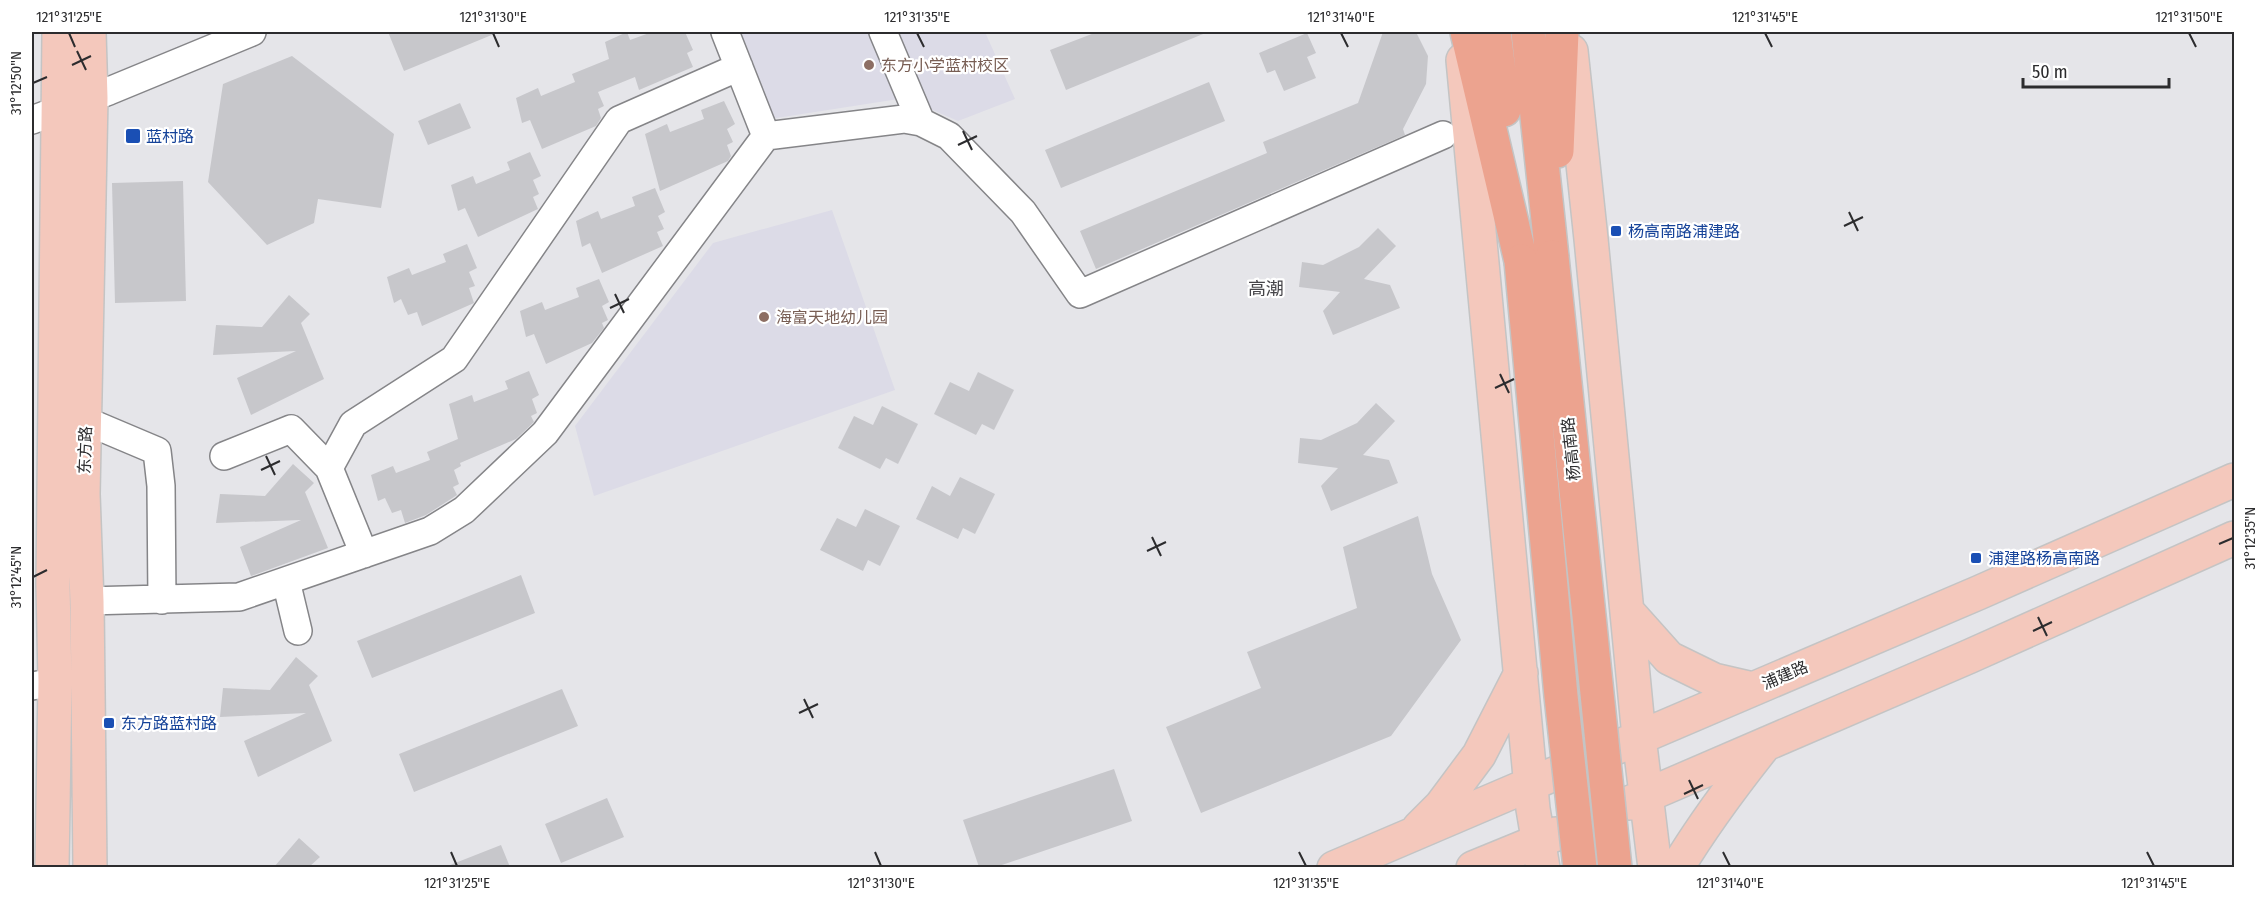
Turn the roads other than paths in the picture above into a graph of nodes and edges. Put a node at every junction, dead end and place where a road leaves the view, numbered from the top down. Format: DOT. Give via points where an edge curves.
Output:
graph roads {
  1 [pos="58,32"];
  2 [pos="89,32"];
  3 [pos="252,32"];
  4 [pos="725,32"];
  5 [pos="883,32"];
  6 [pos="1460,32"];
  7 [pos="1467,32"];
  8 [pos="1494,32"];
  9 [pos="1528,32"];
  10 [pos="1562,32"];
  11 [pos="1569,32"];
  12 [pos="739,67"];
  13 [pos="91,98"];
  14 [pos="45,115"];
  15 [pos="921,122"];
  16 [pos="1443,135"];
  17 [pos="766,136"];
  18 [pos="1536,259"];
  19 [pos="86,421"];
  20 [pos="224,456"];
  21 [pos="329,468"];
  22 [pos="2235,480"];
  23 [pos="2235,538"];
  24 [pos="364,554"];
  25 [pos="286,581"];
  26 [pos="162,600"];
  27 [pos="87,601"];
  28 [pos="1627,611"];
  29 [pos="298,631"];
  30 [pos="1521,673"];
  31 [pos="43,684"];
  32 [pos="1753,689"];
  33 [pos="1639,737"];
  34 [pos="1766,744"];
  35 [pos="1532,784"];
  36 [pos="1648,795"];
  37 [pos="1412,834"];
  38 [pos="1540,855"];
  39 [pos="52,867"];
  40 [pos="90,867"];
  41 [pos="1334,867"];
  42 [pos="1473,867"];
  43 [pos="1580,867"];
  44 [pos="1615,867"];
  45 [pos="1656,867"];
  46 [pos="1677,867"];
  1 -- 14 [label="main road, 东方路"];
  2 -- 13 [label="main road, 东方路"];
  3 -- 13 [label="street"];
  4 -- 12 [label="street"];
  5 -- 15 [label="street"];
  6 -- 30 [label="main road"];
  7 -- 18 [label="highway"];
  8 -- 18 [label="highway, 杨高南路"];
  9 -- 18 [label="highway, 杨高南路"];
  10 -- 18 [label="highway"];
  11 -- 28 [label="main road"];
  12 -- 17 [label="street"];
  12 -- 21 [label="street" via="619,120 454,359 353,424"];
  13 -- 14 [label="street"];
  13 -- 19 [label="main road, 东方路"];
  14 -- 31 [label="main road, 东方路" via="53,584"];
  15 -- 16 [label="street" via="949,136 1023,212 1080,294"];
  15 -- 17 [label="street" via="904,119"];
  17 -- 24 [label="street" via="546,433 464,510 430,531"];
  18 -- 43 [label="highway, 杨高南路, bridge" via="1562,696"];
  18 -- 44 [label="highway, 杨高南路, bridge"];
  19 -- 26 [label="street" via="157,451"];
  19 -- 27 [label="main road, 东方路" via="83,494"];
  20 -- 21 [label="street" via="291,429"];
  21 -- 24 [label="street"];
  22 -- 32 [label="main road, 浦建路"];
  23 -- 34 [label="main road"];
  24 -- 25 [label="street"];
  25 -- 26 [label="street" via="239,597"];
  25 -- 29 [label="street"];
  26 -- 27 [label="street"];
  27 -- 40 [label="main road, 东方路"];
  28 -- 32 [label="main road" via="1669,658 1714,680"];
  28 -- 33 [label="main road"];
  30 -- 35 [label="main road"];
  30 -- 37 [label="main road" via="1479,755 1441,806"];
  31 -- 39 [label="main road, 东方路"];
  32 -- 33 [label="main road, 浦建路"];
  33 -- 35 [label="main road, 浦建路"];
  33 -- 36 [label="main road"];
  34 -- 36 [label="main road"];
  34 -- 46 [label="main road"];
  35 -- 37 [label="main road, 浦建路"];
  35 -- 38 [label="main road"];
  36 -- 38 [label="main road"];
  36 -- 45 [label="main road"];
  37 -- 41 [label="main road, 浦建路"];
  38 -- 42 [label="main road"];
}
